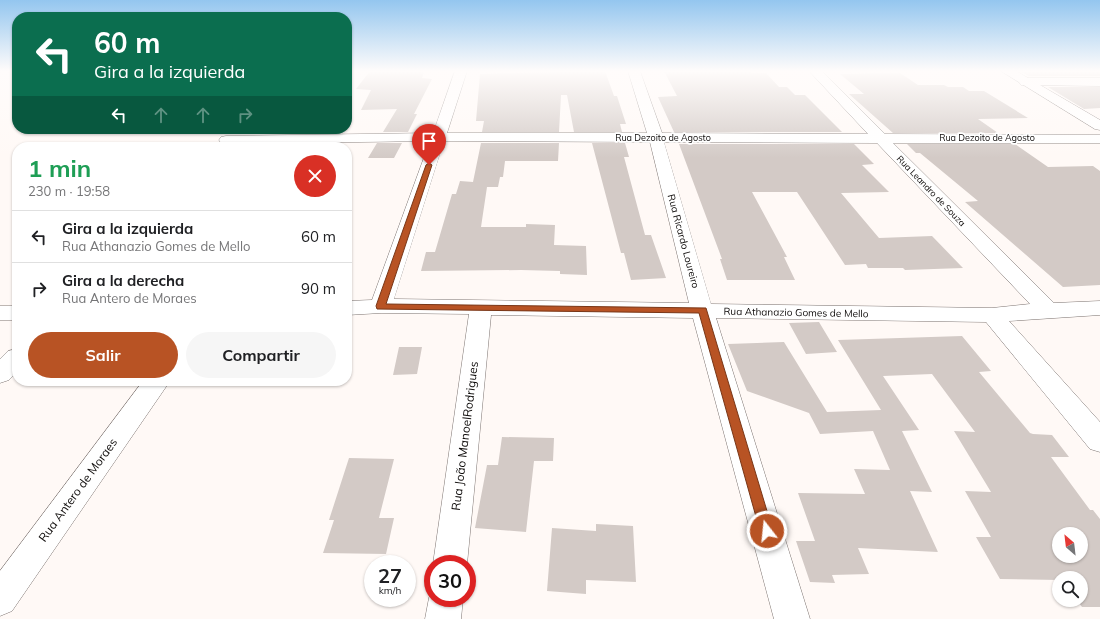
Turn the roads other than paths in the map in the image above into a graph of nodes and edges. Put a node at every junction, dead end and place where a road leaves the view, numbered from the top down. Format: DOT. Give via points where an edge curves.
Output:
graph roads {
  1 [pos="451,100"];
  2 [pos="643,100"];
  3 [pos="843,100"];
  4 [pos="1055,100"];
  5 [pos="1100,126"];
  6 [pos="439,137"];
  7 [pos="656,138"];
  8 [pos="879,138"];
  9 [pos="226,139"];
  10 [pos="1100,139"];
  11 [pos="381,306"];
  12 [pos="352,308"];
  13 [pos="481,308"];
  14 [pos="1100,308"];
  15 [pos="702,310"];
  16 [pos="1048,310"];
  17 [pos="0,313"];
  18 [pos="12,313"];
  19 [pos="992,315"];
  20 [pos="12,362"];
  21 [pos="0,374"];
  22 [pos="153,386"];
  23 [pos="1100,441"];
  24 [pos="451,555"];
  25 [pos="0,599"];
  26 [pos="445,607"];
  27 [pos="443,619"];
  28 [pos="792,619"];
  1 -- 6 [label="street"];
  2 -- 7 [label="street, Rua Ricardo Loureiro"];
  3 -- 8 [label="street, Rua Leandro de Souza"];
  4 -- 5 [label="street"];
  6 -- 7 [label="street, Rua Dezoito de Agosto"];
  6 -- 9 [label="street, Rua Dezoito de Agosto"];
  6 -- 11 [label="street"];
  7 -- 8 [label="street, Rua Dezoito de Agosto"];
  7 -- 15 [label="street, Rua Ricardo Loureiro"];
  8 -- 10 [label="street, Rua Dezoito de Agosto"];
  8 -- 16 [label="street, Rua Leandro de Souza"];
  11 -- 12 [label="street, Rua Athanazio Gomes de Mello"];
  11 -- 13 [label="street, Rua Athanazio Gomes de Mello"];
  13 -- 15 [label="street, Rua Athanazio Gomes de Mello"];
  13 -- 24 [label="street, Rua João ManoelRodrigues"];
  14 -- 16 [label="street, Rua Athanazio Gomes de Mello"];
  15 -- 19 [label="street, Rua Athanazio Gomes de Mello"];
  15 -- 28 [label="street, Rua Ricardo Loureiro"];
  16 -- 19 [label="street, Rua Athanazio Gomes de Mello"];
  17 -- 18 [label="street"];
  19 -- 23 [label="street"];
  20 -- 21 [label="street"];
  22 -- 25 [label="street, Rua Antero de Moraes"];
  26 -- 27 [label="street"];
}
